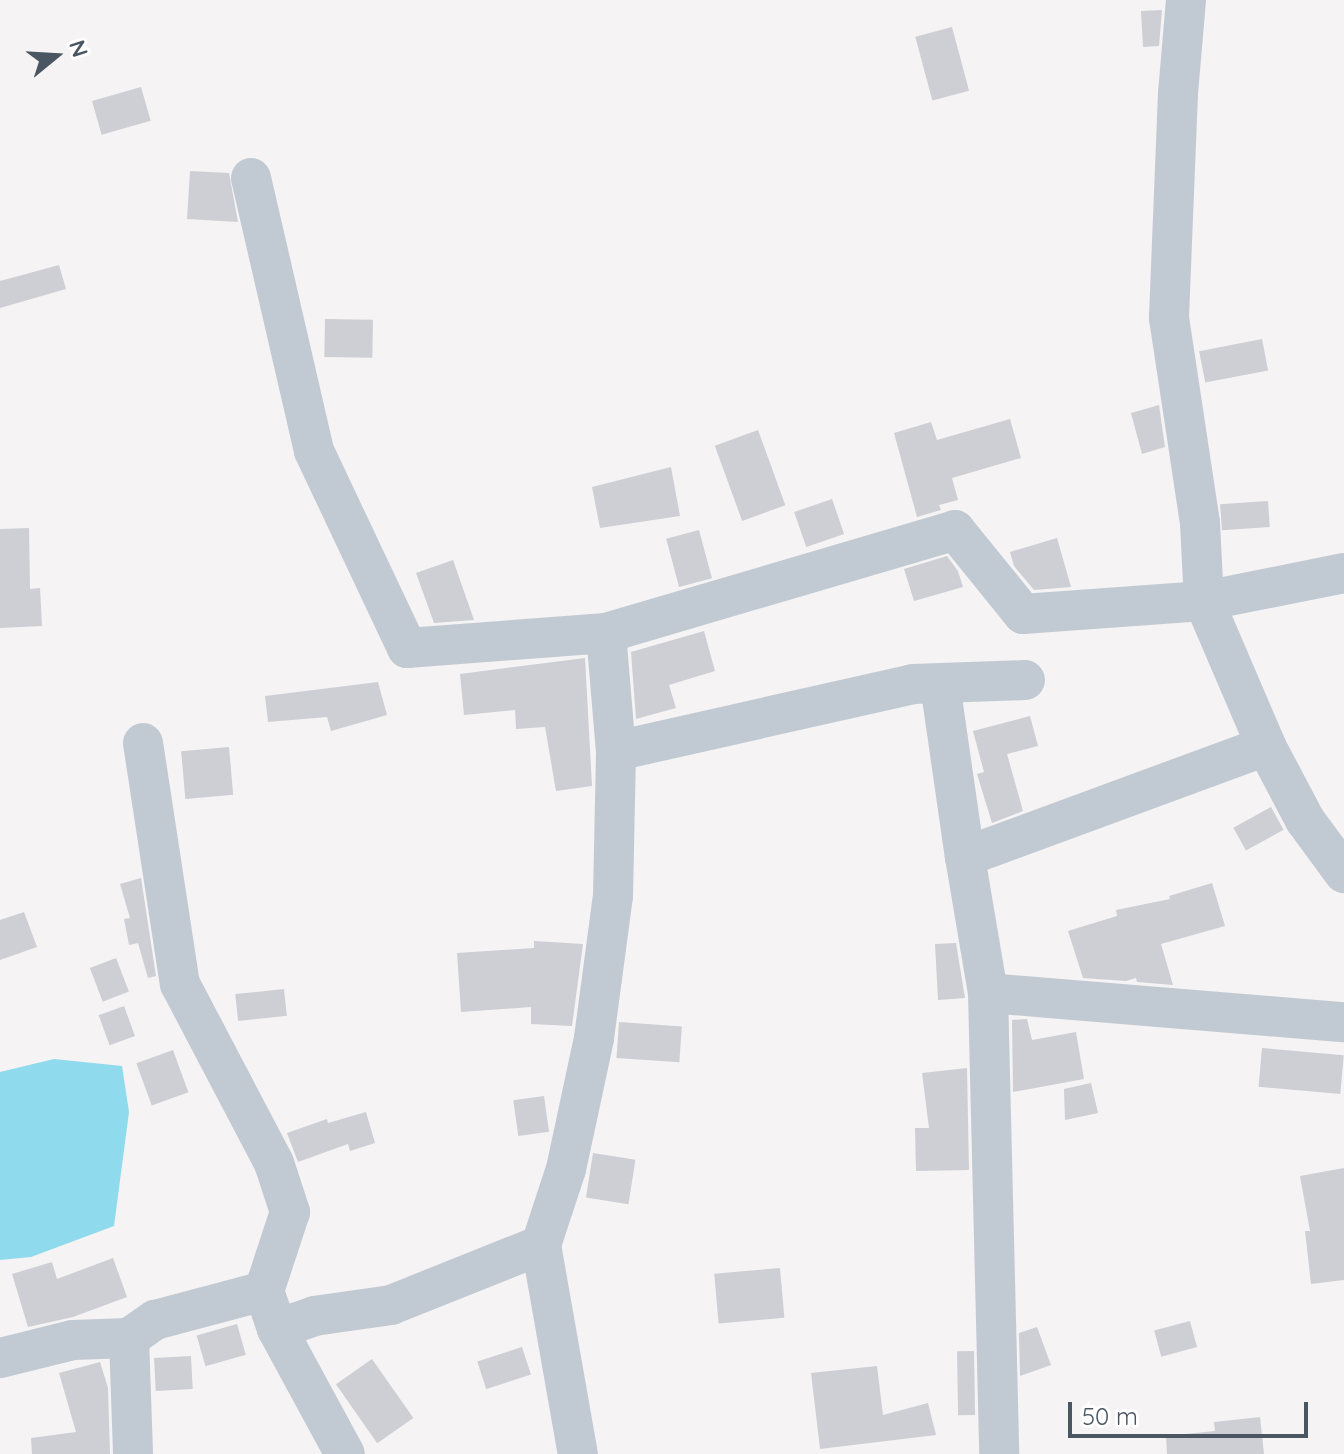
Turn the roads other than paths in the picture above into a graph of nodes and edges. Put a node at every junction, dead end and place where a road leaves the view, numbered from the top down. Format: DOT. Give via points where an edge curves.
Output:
graph roads {
  1 [pos="1186,0"];
  2 [pos="251,178"];
  3 [pos="1344,573"];
  4 [pos="1204,601"];
  5 [pos="606,633"];
  6 [pos="1025,680"];
  7 [pos="940,684"];
  8 [pos="143,743"];
  9 [pos="1266,746"];
  10 [pos="616,751"];
  11 [pos="965,857"];
  12 [pos="1344,873"];
  13 [pos="988,993"];
  14 [pos="1344,1022"];
  15 [pos="541,1245"];
  16 [pos="264,1291"];
  17 [pos="277,1329"];
  18 [pos="129,1338"];
  19 [pos="0,1358"];
  20 [pos="133,1454"];
  21 [pos="345,1454"];
  22 [pos="578,1454"];
  23 [pos="999,1454"];
  1 -- 4 [label="street" via="1169,318 1200,523"];
  2 -- 5 [label="street" via="314,451 407,648"];
  3 -- 4 [label="street"];
  4 -- 5 [label="street" via="1023,614 955,530"];
  4 -- 9 [label="street"];
  5 -- 10 [label="street"];
  6 -- 7 [label="street"];
  7 -- 10 [label="street" via="913,684"];
  7 -- 11 [label="street"];
  8 -- 16 [label="street" via="180,984 274,1163 290,1212"];
  9 -- 11 [label="street"];
  9 -- 12 [label="street" via="1305,820"];
  10 -- 15 [label="street" via="613,896 594,1038 566,1169"];
  11 -- 13 [label="street"];
  13 -- 14 [label="street"];
  13 -- 23 [label="street"];
  15 -- 17 [label="street" via="391,1305 314,1316"];
  15 -- 22 [label="street"];
  16 -- 17 [label="street"];
  16 -- 18 [label="street" via="155,1320"];
  17 -- 21 [label="street"];
  18 -- 19 [label="street" via="73,1340"];
  18 -- 20 [label="street"];
}
